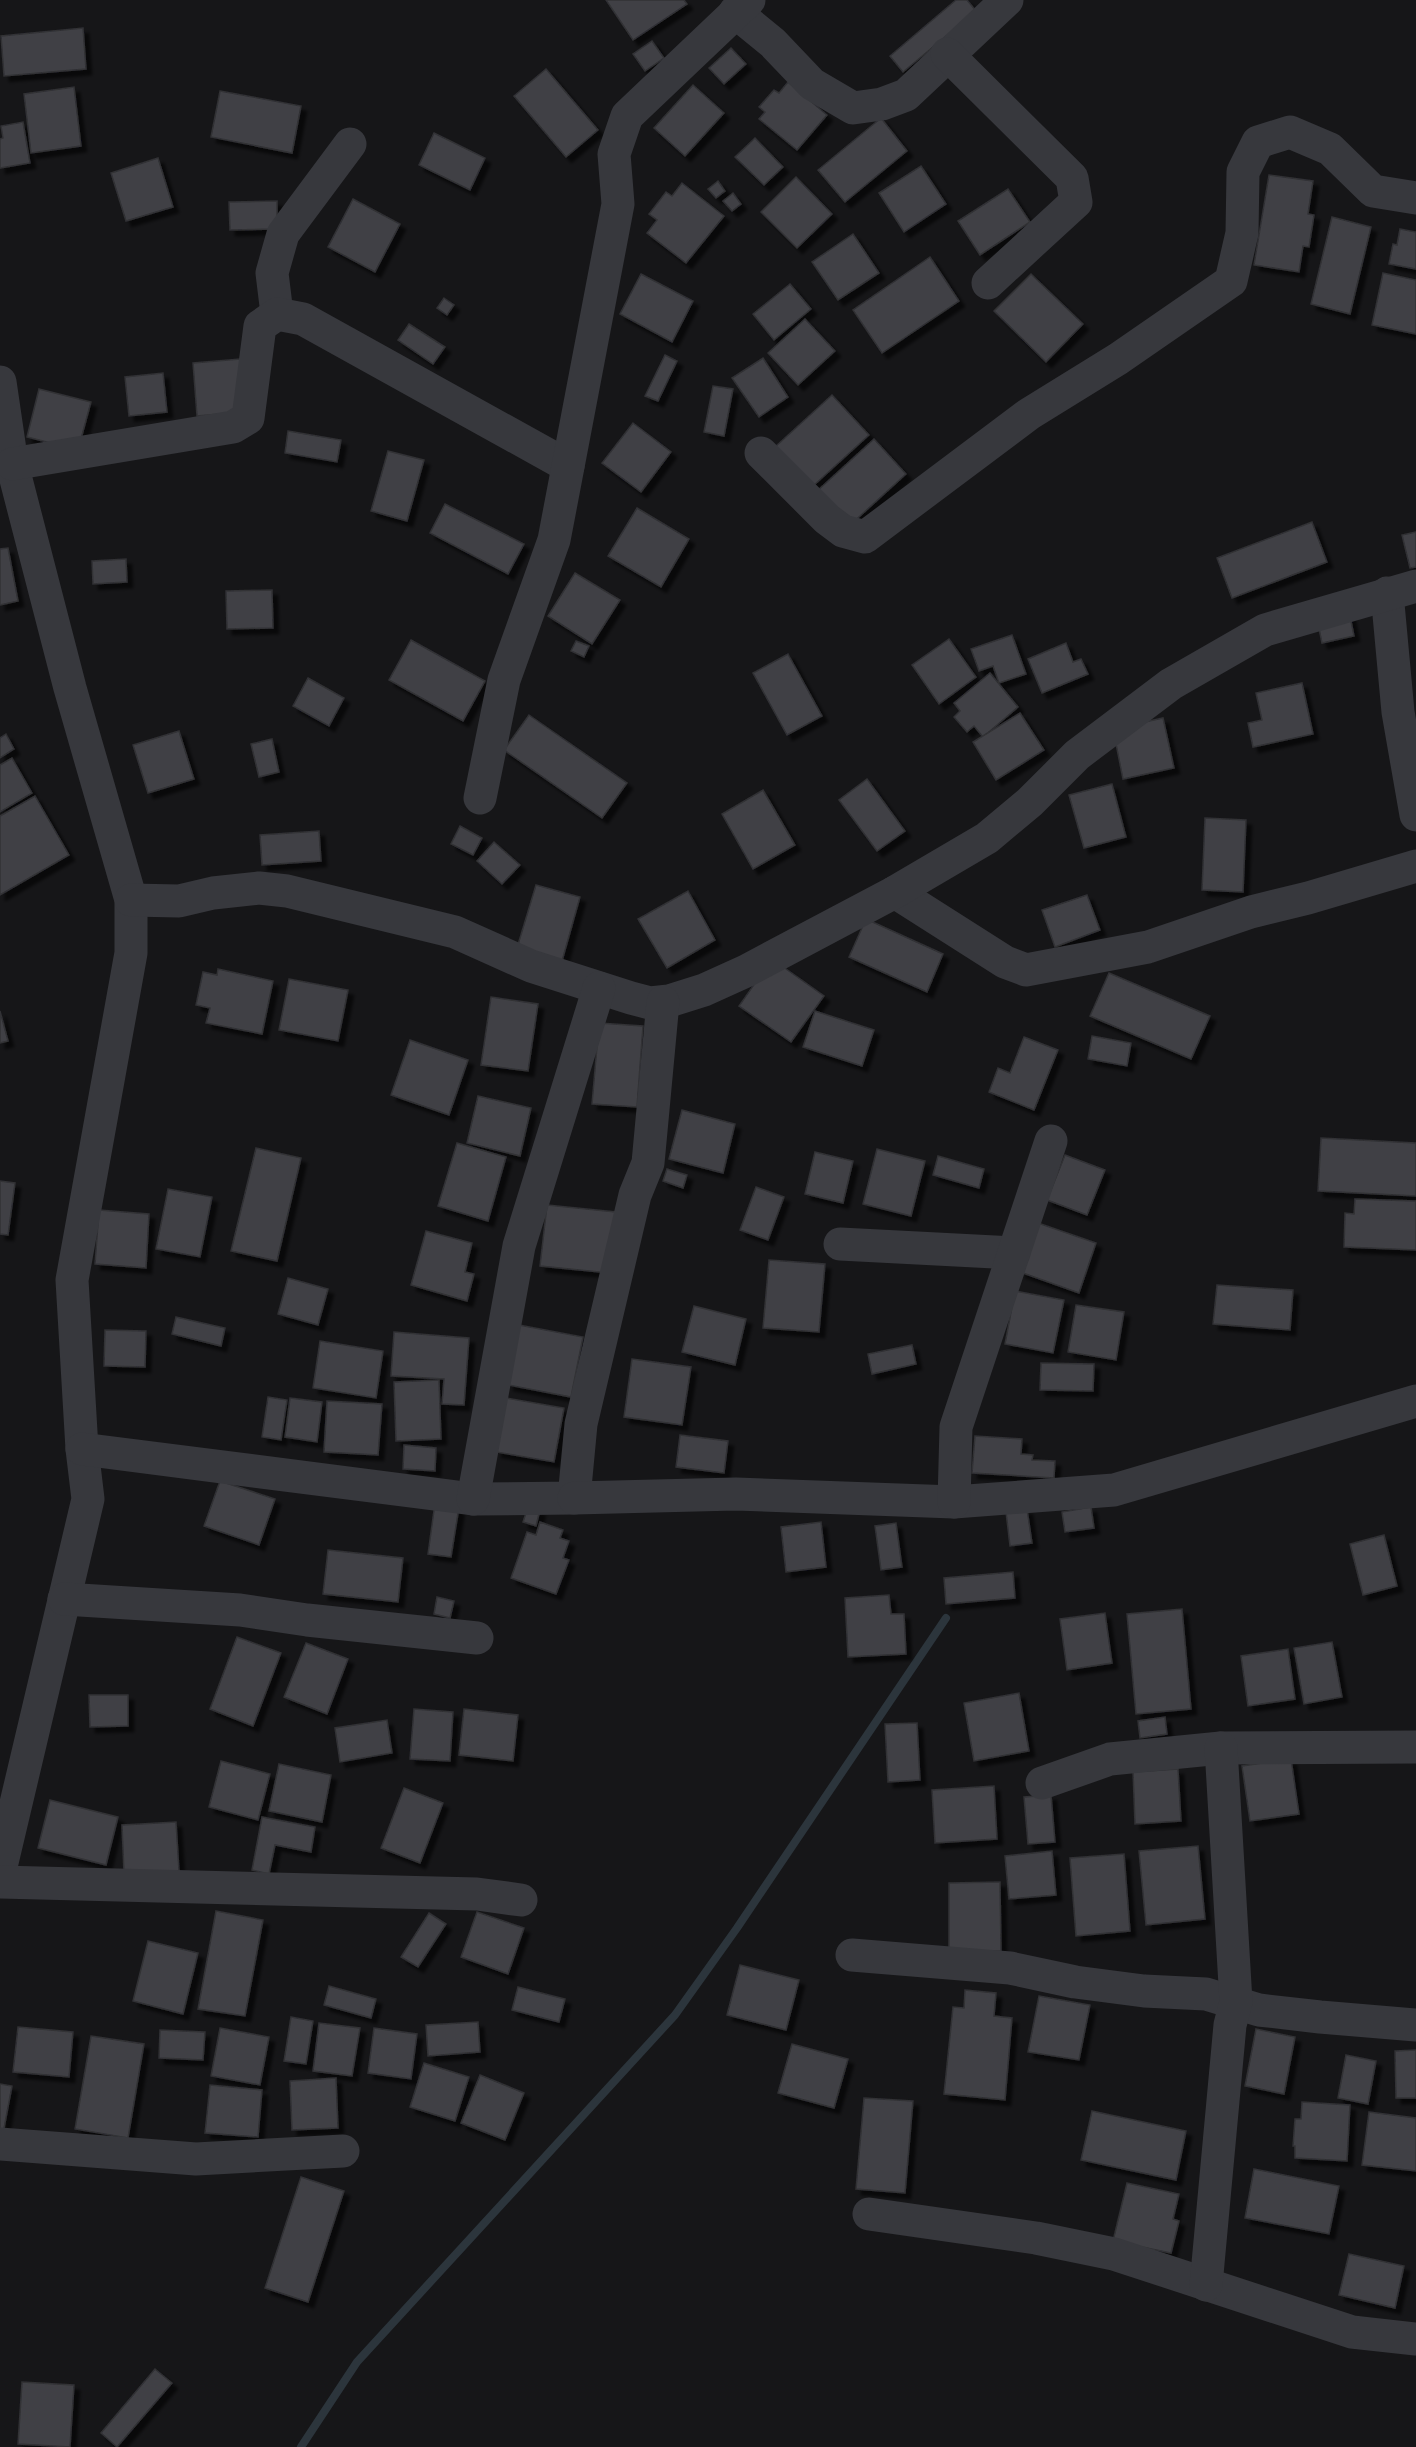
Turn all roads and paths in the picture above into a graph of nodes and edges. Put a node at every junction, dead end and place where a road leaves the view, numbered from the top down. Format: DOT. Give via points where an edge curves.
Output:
graph roads {
  1 [pos="1007,0"];
  2 [pos="742,6"];
  3 [pos="947,54"];
  4 [pos="350,144"];
  5 [pos="1416,198"];
  6 [pos="988,283"];
  7 [pos="277,314"];
  8 [pos="0,382"];
  9 [pos="761,453"];
  10 [pos="12,464"];
  11 [pos="568,466"];
  12 [pos="1401,590"];
  13 [pos="480,798"];
  14 [pos="1416,815"];
  15 [pos="1416,866"];
  16 [pos="895,892"];
  17 [pos="131,900"];
  18 [pos="599,988"];
  19 [pos="663,1002"];
  20 [pos="1051,1141"];
  21 [pos="840,1244"];
  22 [pos="1014,1253"];
  23 [pos="1416,1401"];
  24 [pos="82,1449"];
  25 [pos="574,1498"];
  26 [pos="473,1499"];
  27 [pos="954,1502"];
  28 [pos="64,1599"];
  29 [pos="477,1638"];
  30 [pos="1416,1747"];
  31 [pos="1221,1749"];
  32 [pos="1042,1783"];
  33 [pos="0,1871"];
  34 [pos="0,1882"];
  35 [pos="521,1900"];
  36 [pos="852,1955"];
  37 [pos="1236,2002"];
  38 [pos="1416,2025"];
  39 [pos="0,2144"];
  40 [pos="343,2151"];
  41 [pos="869,2214"];
  42 [pos="1206,2285"];
  43 [pos="1416,2339"];
  1 -- 3 [label="street"];
  2 -- 3 [label="street" via="813,84 853,108 882,104 906,95"];
  2 -- 11 [label="street" via="627,116 614,154 618,204"];
  3 -- 6 [label="street" via="1072,178 1075,194 1076,202"];
  4 -- 7 [label="street" via="283,234 272,273"];
  5 -- 9 [label="street" via="1373,191 1330,149 1290,132 1257,141 1243,172 1242,233 1231,280 1029,414 865,537 843,531 826,519"];
  7 -- 10 [label="street" via="260,326 248,418 233,427"];
  7 -- 11 [label="street" via="303,319"];
  8 -- 10 [label="street"];
  10 -- 17 [label="street" via="70,688"];
  11 -- 13 [label="street" via="554,540 504,680"];
  12 -- 14 [label="street" via="1398,712"];
  12 -- 16 [label="street" via="1265,630 1171,684 1077,754 1030,802 987,838"];
  15 -- 16 [label="street" via="1251,912 1148,946 1026,970 1005,962"];
  16 -- 19 [label="street" via="746,971 704,990"];
  17 -- 18 [label="street" via="179,901 259,888 287,891 455,932 531,966"];
  17 -- 24 [label="street" via="131,953 72,1280"];
  18 -- 19 [label="street" via="650,1003"];
  18 -- 26 [label="street" via="519,1246"];
  19 -- 25 [label="street" via="648,1163 635,1195 581,1424"];
  20 -- 22 [label="street"];
  21 -- 22 [label="street"];
  22 -- 27 [label="street" via="956,1427"];
  23 -- 27 [label="street" via="1114,1490"];
  24 -- 26 [label="street"];
  24 -- 28 [label="street" via="88,1499"];
  25 -- 26 [label="street"];
  25 -- 27 [label="street" via="736,1494"];
  28 -- 29 [label="street" via="240,1610"];
  28 -- 33 [label="street"];
  30 -- 31 [label="street"];
  31 -- 32 [label="street" via="1110,1759"];
  31 -- 37 [label="street"];
  34 -- 35 [label="street" via="477,1894"];
  36 -- 37 [label="street" via="1010,1968 1075,1982 1206,1994"];
  37 -- 38 [label="street" via="1259,2010"];
  37 -- 42 [label="street" via="1230,2025"];
  39 -- 40 [label="street" via="196,2159"];
  41 -- 42 [label="street" via="1036,2238 1114,2254"];
  42 -- 43 [label="street" via="1352,2331"];
}
